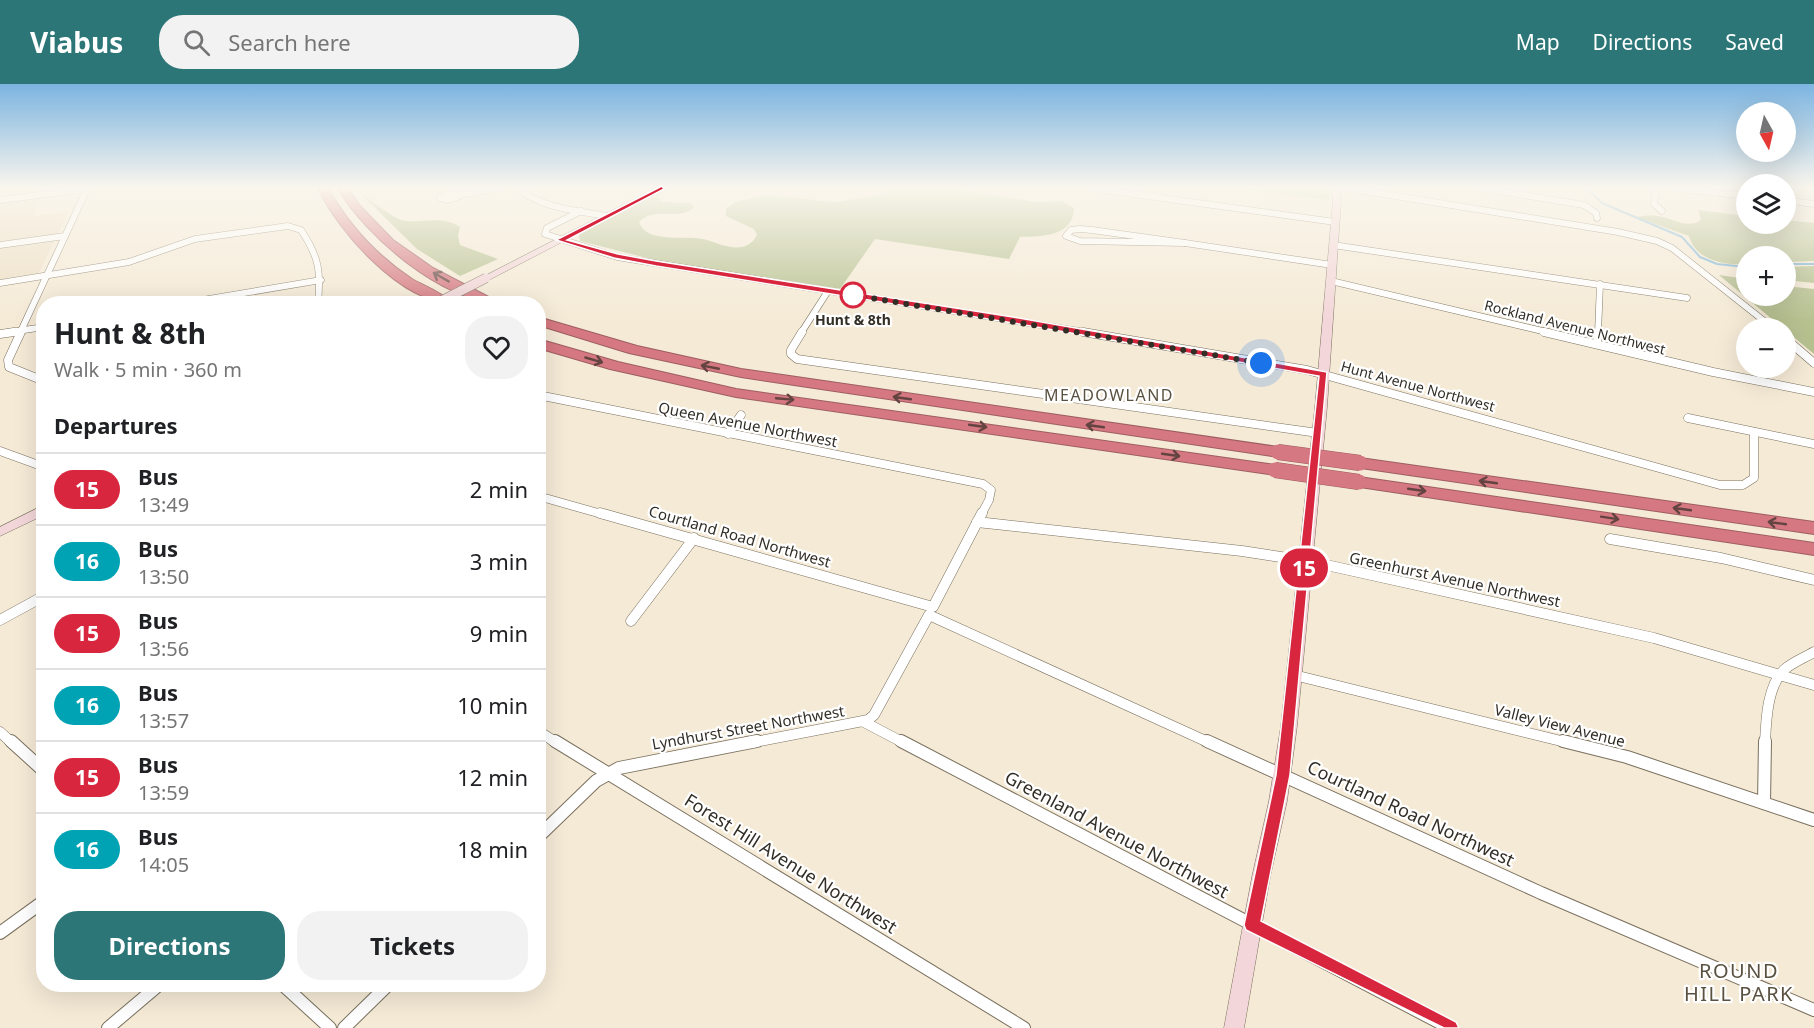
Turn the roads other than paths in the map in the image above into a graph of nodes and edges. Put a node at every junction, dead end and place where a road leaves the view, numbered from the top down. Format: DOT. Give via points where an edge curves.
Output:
graph roads {
  1 [pos="67,232"];
  2 [pos="252,232"];
  3 [pos="303,232"];
  4 [pos="352,232"];
  5 [pos="376,232"];
  6 [pos="546,232"];
  7 [pos="575,232"];
  8 [pos="1068,232"];
  9 [pos="1103,232"];
  10 [pos="1334,232"];
  11 [pos="1618,232"];
  12 [pos="65,236"];
  13 [pos="560,240"];
  14 [pos="1185,243"];
  15 [pos="0,245"];
  16 [pos="1333,245"];
  17 [pos="1332,265"];
  18 [pos="46,276"];
  19 [pos="321,280"];
  20 [pos="1330,281"];
  21 [pos="0,283"];
  22 [pos="1600,284"];
  23 [pos="828,291"];
  24 [pos="37,296"];
  25 [pos="226,296"];
  26 [pos="319,296"];
  27 [pos="432,296"];
  28 [pos="451,296"];
  29 [pos="479,296"];
  30 [pos="36,298"];
  31 [pos="1687,298"];
  32 [pos="1760,318"];
  33 [pos="546,323"];
  34 [pos="36,328"];
  35 [pos="22,330"];
  36 [pos="0,334"];
  37 [pos="1597,344"];
  38 [pos="546,345"];
  39 [pos="1796,347"];
  40 [pos="1814,363"];
  41 [pos="1324,374"];
  42 [pos="36,378"];
  43 [pos="1814,392"];
  44 [pos="546,397"];
  45 [pos="741,415"];
  46 [pos="1688,418"];
  47 [pos="1754,432"];
  48 [pos="1318,433"];
  49 [pos="728,434"];
  50 [pos="1814,444"];
  51 [pos="0,452"];
  52 [pos="36,464"];
  53 [pos="953,477"];
  54 [pos="546,497"];
  55 [pos="36,513"];
  56 [pos="977,522"];
  57 [pos="1814,528"];
  58 [pos="0,532"];
  59 [pos="694,538"];
  60 [pos="1610,539"];
  61 [pos="1814,549"];
  62 [pos="1305,561"];
  63 [pos="1814,580"];
  64 [pos="36,600"];
  65 [pos="931,611"];
  66 [pos="0,620"];
  67 [pos="631,621"];
  68 [pos="1814,652"];
  69 [pos="1294,675"];
  70 [pos="1780,675"];
  71 [pos="1814,685"];
  72 [pos="864,722"];
  73 [pos="0,732"];
  74 [pos="546,736"];
  75 [pos="36,760"];
  76 [pos="607,772"];
  77 [pos="1283,775"];
  78 [pos="1764,803"];
  79 [pos="1814,820"];
  80 [pos="546,829"];
  81 [pos="36,907"];
  82 [pos="1252,925"];
  83 [pos="0,933"];
  84 [pos="151,992"];
  85 [pos="291,992"];
  86 [pos="381,992"];
  87 [pos="1814,1010"];
  88 [pos="108,1028"];
  89 [pos="330,1028"];
  90 [pos="344,1028"];
  91 [pos="1024,1028"];
  92 [pos="1234,1028"];
  93 [pos="1450,1028"];
  1 -- 12 [label="street"];
  2 -- 18 [label="street" via="195,239 129,262"];
  3 -- 19 [label="street" via="321,263"];
  4 -- 27 [label="highway" via="373,257"];
  29 -- 5 [label="highway, one-way" via="436,275"];
  6 -- 13 [label="street"];
  7 -- 13 [label="main road"];
  8 -- 14 [label="street" via="1071,240 1080,241"];
  9 -- 14 [label="street"];
  10 -- 16 [label="main road"];
  11 -- 32 [label="street" via="1672,248"];
  12 -- 15 [label="street"];
  12 -- 18 [label="street"];
  13 -- 23 [label="street, Hunt Avenue Northwest" via="617,257"];
  13 -- 28 [label="main road, bridge"];
  14 -- 17 [label="street"];
  16 -- 17 [label="main road"];
  16 -- 22 [label="street"];
  17 -- 20 [label="main road"];
  18 -- 21 [label="street"];
  18 -- 24 [label="street"];
  19 -- 25 [label="street"];
  19 -- 26 [label="street"];
  20 -- 37 [label="street, Rockland Avenue Northwest"];
  20 -- 41 [label="main road"];
  22 -- 31 [label="street"];
  22 -- 37 [label="street"];
  23 -- 41 [label="street, Hunt Avenue Northwest"];
  23 -- 48 [label="street" via="791,354 801,360"];
  30 -- 35 [label="street"];
  57 -- 33 [label="highway, one-way, bridge" via="732,371 634,350"];
  34 -- 35 [label="street"];
  35 -- 36 [label="street"];
  35 -- 42 [label="street" via="8,360 9,367"];
  37 -- 43 [label="street, Rockland Avenue Northwest"];
  38 -- 61 [label="highway, one-way, bridge" via="624,368 736,393"];
  39 -- 40 [label="street"];
  41 -- 47 [label="street, Hunt Avenue Northwest" via="1732,486 1748,484 1754,478"];
  41 -- 48 [label="main road"];
  44 -- 49 [label="street, Queen Avenue Northwest"];
  45 -- 49 [label="street"];
  46 -- 47 [label="street"];
  47 -- 50 [label="street"];
  48 -- 62 [label="main road"];
  49 -- 53 [label="street, Queen Avenue Northwest"];
  51 -- 52 [label="street"];
  53 -- 56 [label="street, Lyndhurst Street Northwest" via="983,483 990,490"];
  54 -- 59 [label="street, Courtland Road Northwest"];
  55 -- 58 [label="main road"];
  56 -- 62 [label="street, Greenhurst Avenue Northwest"];
  56 -- 65 [label="street, Lyndhurst Street Northwest"];
  59 -- 65 [label="street, Courtland Road Northwest"];
  59 -- 67 [label="street"];
  60 -- 63 [label="street" via="1721,558"];
  62 -- 69 [label="main road"];
  62 -- 70 [label="street, Greenhurst Avenue Northwest" via="1644,636"];
  64 -- 66 [label="street"];
  65 -- 72 [label="street, Lyndhurst Street Northwest" via="874,715"];
  65 -- 77 [label="street, Courtland Road Northwest"];
  68 -- 70 [label="street"];
  69 -- 77 [label="main road"];
  69 -- 78 [label="street, Valley View Avenue" via="1627,757"];
  70 -- 71 [label="street, Greenhurst Avenue Northwest"];
  70 -- 78 [label="street" via="1767,725"];
  72 -- 76 [label="street, Lyndhurst Street Northwest"];
  72 -- 82 [label="street, Greenland Avenue Northwest"];
  73 -- 75 [label="street"];
  74 -- 76 [label="street, Forest Hill Avenue Northwest"];
  76 -- 80 [label="street, Lyndhurst Street Northwest"];
  76 -- 91 [label="street, Forest Hill Avenue Northwest"];
  77 -- 82 [label="main road"];
  77 -- 87 [label="street, Courtland Road Northwest" via="1541,893"];
  78 -- 79 [label="street, Valley View Avenue"];
  81 -- 83 [label="street"];
  82 -- 92 [label="main road"];
  82 -- 93 [label="street, Greenland Avenue Northwest"];
  84 -- 88 [label="street"];
  85 -- 89 [label="street"];
  86 -- 90 [label="street"];
}
